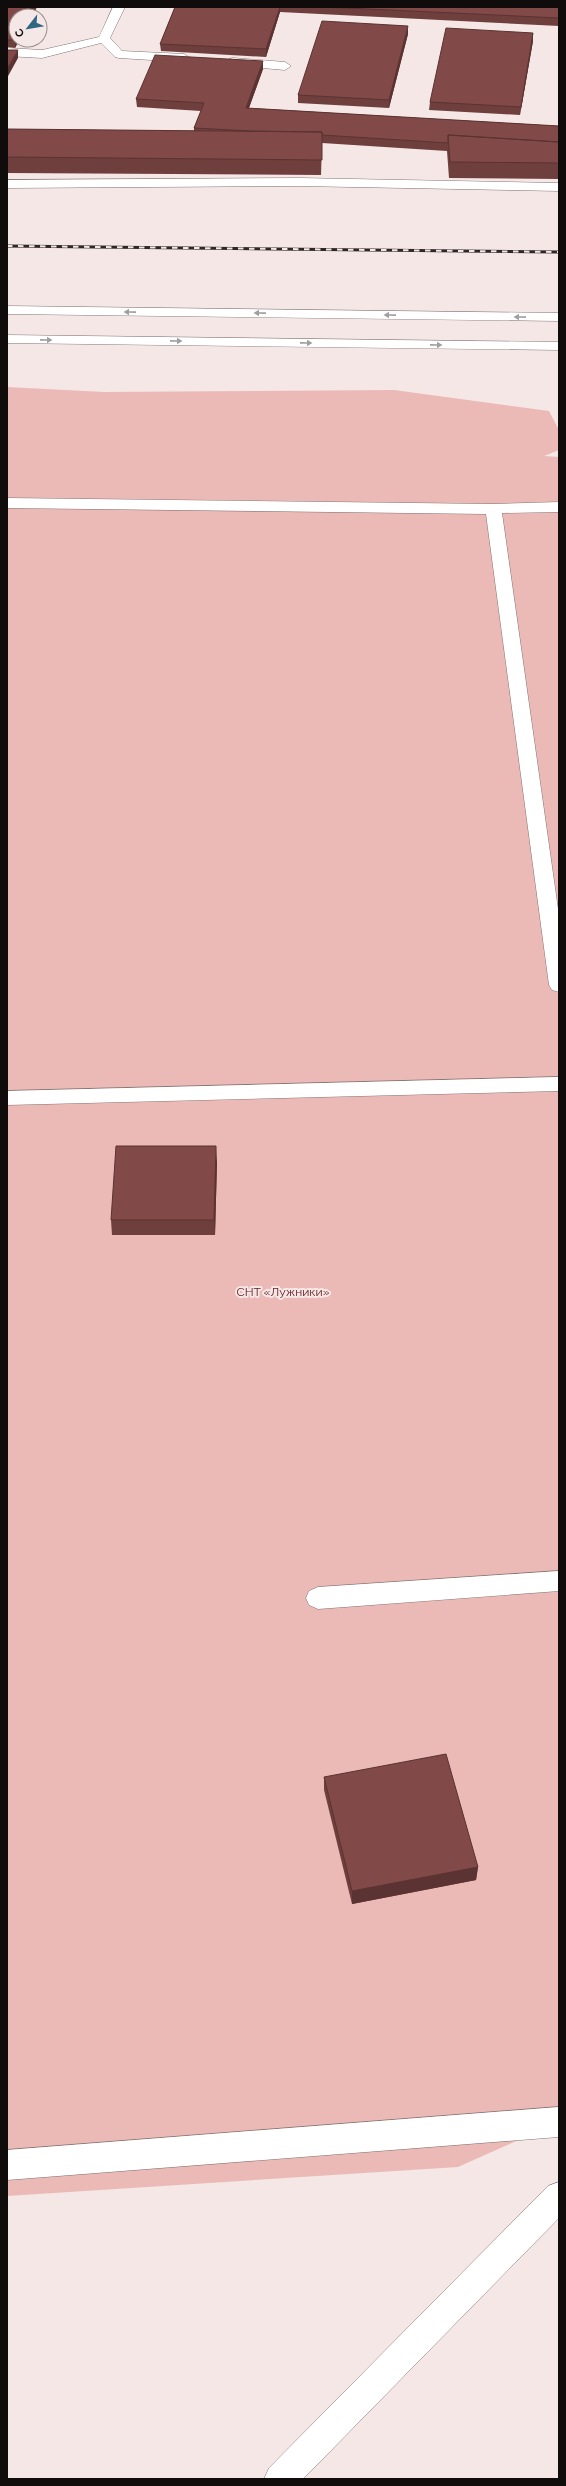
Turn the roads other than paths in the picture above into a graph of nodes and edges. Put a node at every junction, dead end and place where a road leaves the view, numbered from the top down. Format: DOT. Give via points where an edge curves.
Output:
graph roads {
  1 [pos="119,7"];
  2 [pos="104,39"];
  3 [pos="7,52"];
  4 [pos="198,60"];
  5 [pos="222,61"];
  6 [pos="285,66"];
  7 [pos="7,184"];
  8 [pos="559,187"];
  9 [pos="7,310"];
  10 [pos="559,317"];
  11 [pos="7,339"];
  12 [pos="559,346"];
  13 [pos="7,503"];
  14 [pos="559,507"];
  15 [pos="493,509"];
  16 [pos="559,985"];
  17 [pos="559,1084"];
  18 [pos="7,1098"];
  19 [pos="559,1581"];
  20 [pos="318,1598"];
  21 [pos="559,2122"];
  22 [pos="7,2166"];
  23 [pos="559,2197"];
  24 [pos="280,2479"];
  1 -- 2 [label="street"];
  2 -- 3 [label="street" via="42,54"];
  2 -- 4 [label="street" via="119,54"];
  5 -- 6 [label="street"];
  7 -- 8 [label="street" via="299,182"];
  10 -- 9 [label="street, one-way"];
  11 -- 12 [label="street, one-way"];
  13 -- 15 [label="street"];
  14 -- 15 [label="street"];
  15 -- 16 [label="street"];
  17 -- 18 [label="street"];
  19 -- 20 [label="street"];
  21 -- 22 [label="street"];
  23 -- 24 [label="street"];
}
